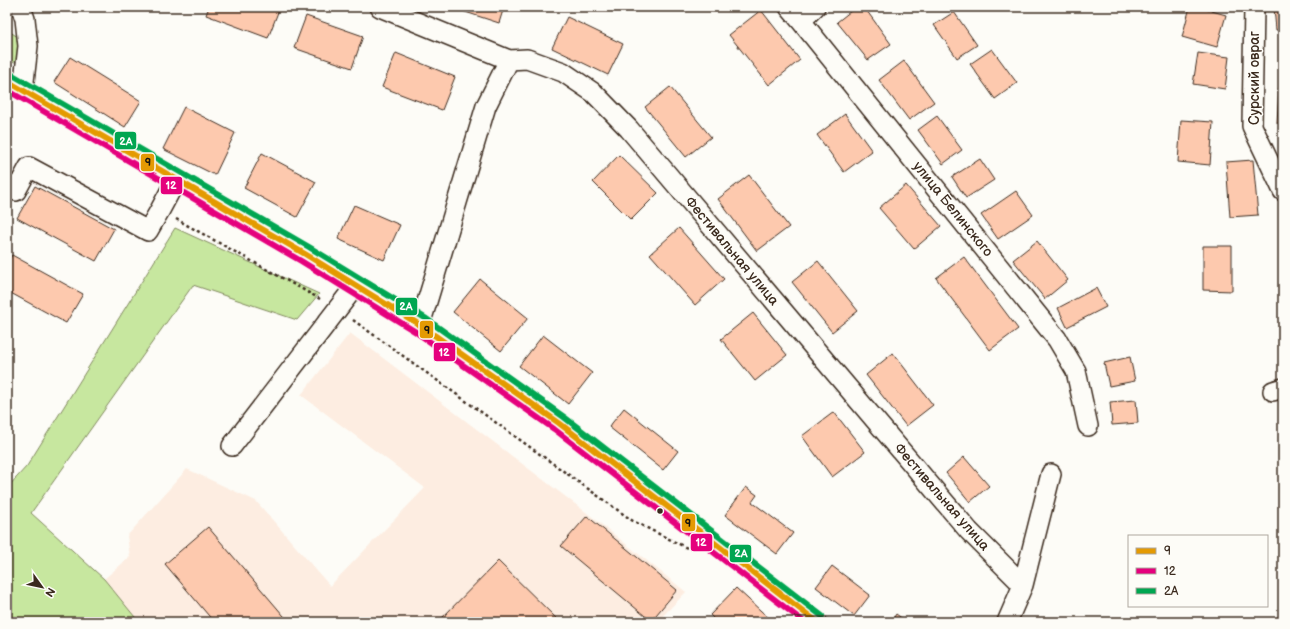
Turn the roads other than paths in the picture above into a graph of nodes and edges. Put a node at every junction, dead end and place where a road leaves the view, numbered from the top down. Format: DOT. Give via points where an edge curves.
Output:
graph roads {
  1 [pos="21,7"];
  2 [pos="380,7"];
  3 [pos="815,7"];
  4 [pos="1254,7"];
  5 [pos="795,14"];
  6 [pos="509,60"];
  7 [pos="15,85"];
  8 [pos="176,180"];
  9 [pos="7,184"];
  10 [pos="1283,191"];
  11 [pos="356,285"];
  12 [pos="420,325"];
  13 [pos="1088,426"];
  14 [pos="232,446"];
  15 [pos="1051,474"];
  16 [pos="1023,585"];
  17 [pos="817,622"];
  18 [pos="1007,622"];
  1 -- 7 [label="street" via="28,46"];
  2 -- 6 [label="street, Фестивальная улица"];
  3 -- 5 [label="street"];
  4 -- 10 [label="street, Сурский овраг" via="1252,126"];
  5 -- 13 [label="street, улица Белинского" via="1057,339 1076,371"];
  6 -- 12 [label="street" via="486,106"];
  6 -- 16 [label="street, Фестивальная улица" via="527,59 563,72 594,94 629,129 969,531"];
  7 -- 8 [label="street"];
  8 -- 9 [label="street" via="148,231 29,167 16,191"];
  8 -- 11 [label="street"];
  11 -- 12 [label="street"];
  11 -- 14 [label="street"];
  12 -- 17 [label="street" via="559,424"];
  15 -- 16 [label="street"];
  16 -- 18 [label="street"];
}
